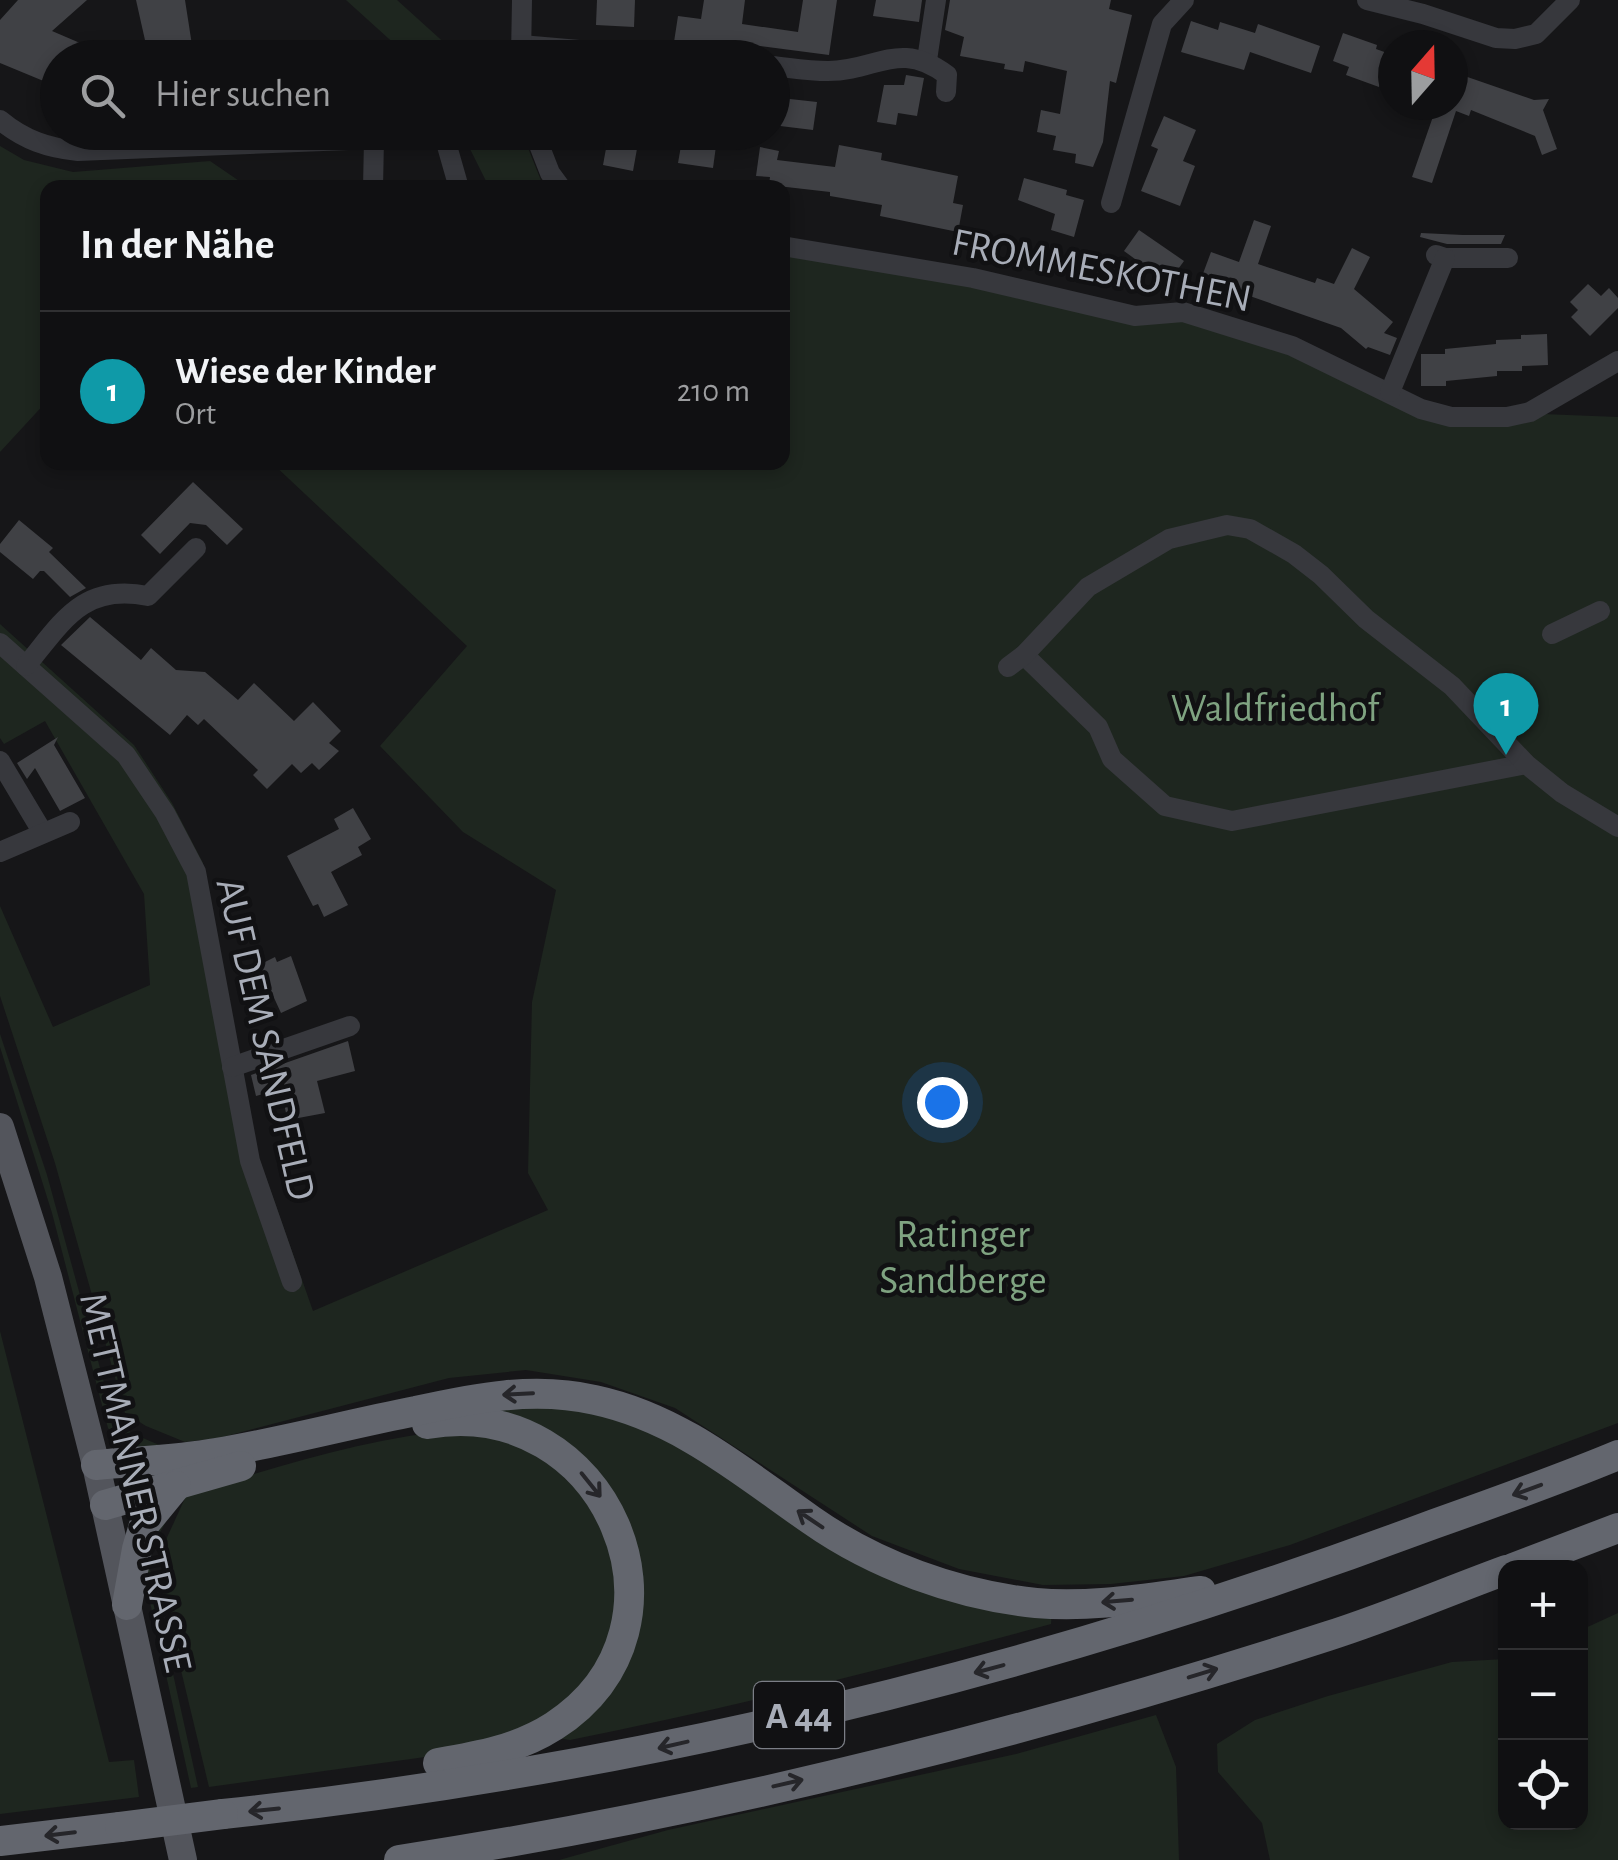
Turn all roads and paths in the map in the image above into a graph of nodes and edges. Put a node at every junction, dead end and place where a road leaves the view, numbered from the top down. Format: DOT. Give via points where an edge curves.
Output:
graph roads {
  1 [pos="522,0"];
  2 [pos="936,0"];
  3 [pos="1368,0"];
  4 [pos="1570,0"];
  5 [pos="1173,1"];
  6 [pos="521,40"];
  7 [pos="927,60"];
  8 [pos="790,68"];
  9 [pos="946,92"];
  10 [pos="0,120"];
  11 [pos="40,144"];
  12 [pos="68,150"];
  13 [pos="101,150"];
  14 [pos="374,150"];
  15 [pos="448,150"];
  16 [pos="541,150"];
  17 [pos="374,180"];
  18 [pos="456,180"];
  19 [pos="555,180"];
  20 [pos="1111,203"];
  21 [pos="790,247"];
  22 [pos="1508,258"];
  23 [pos="1618,361"];
  24 [pos="1390,392"];
  25 [pos="196,548"];
  26 [pos="1600,611"];
  27 [pos="1552,634"];
  28 [pos="0,643"];
  29 [pos="26,666"];
  30 [pos="0,761"];
  31 [pos="1526,764"];
  32 [pos="70,822"];
  33 [pos="1618,827"];
  34 [pos="43,833"];
  35 [pos="0,852"];
  36 [pos="350,1026"];
  37 [pos="232,1067"];
  38 [pos="0,1127"];
  39 [pos="292,1282"];
  40 [pos="1618,1454"];
  41 [pos="96,1465"];
  42 [pos="176,1486"];
  43 [pos="105,1504"];
  44 [pos="1618,1528"];
  45 [pos="1534,1560"];
  46 [pos="1498,1573"];
  47 [pos="1284,1580"];
  48 [pos="127,1606"];
  49 [pos="305,1806"];
  50 [pos="0,1840"];
  51 [pos="183,1860"];
  52 [pos="400,1860"];
  1 -- 6 [label="street"];
  2 -- 7 [label="street"];
  3 -- 4 [label="street" via="1515,39 1536,34"];
  5 -- 20 [label="street"];
  7 -- 8 [label="street" via="896,58 830,71"];
  7 -- 9 [label="street" via="947,75"];
  10 -- 11 [label="street"];
  12 -- 13 [label="street"];
  14 -- 17 [label="street"];
  15 -- 18 [label="street"];
  16 -- 19 [label="street"];
  21 -- 24 [label="street, FROMMESKOTHEN" via="973,278 1135,316 1183,312 1292,346"];
  22 -- 24 [label="street" via="1441,257"];
  23 -- 24 [label="street, FROMMESKOTHEN" via="1530,412 1507,416 1450,417"];
  25 -- 29 [label="street" via="148,596 112,592 74,608"];
  26 -- 27 [label="street"];
  28 -- 29 [label="street, AUF DEM SANDFELD"];
  29 -- 37 [label="street, AUF DEM SANDFELD" via="126,755 196,872"];
  30 -- 34 [label="street"];
  31 -- 31 [label="street" via="1232,821 1194,814 1165,806 1112,759 1098,727 1016,661 1088,587 1169,539 1227,525 1250,529 1294,554 1452,686"];
  31 -- 33 [label="street"];
  32 -- 34 [label="street"];
  34 -- 35 [label="street"];
  36 -- 37 [label="street"];
  37 -- 39 [label="street, AUF DEM SANDFELD" via="250,1162"];
  38 -- 41 [label="main road, METTMANNER STRASSE" via="48,1277"];
  40 -- 47 [label="highway, A 44, one-way"];
  41 -- 43 [label="main road, METTMANNER STRASSE"];
  47 -- 41 [label="highway, one-way" via="1112,1602 1037,1603 965,1590 864,1552 692,1437 622,1406 567,1394 485,1396 214,1454"];
  42 -- 43 [label="highway"];
  42 -- 48 [label="highway" via="144,1526"];
  42 -- 49 [label="highway, one-way" via="399,1429 485,1423 518,1430 559,1452 616,1521 628,1570 625,1632 615,1659 582,1703 516,1746 322,1783"];
  43 -- 48 [label="main road, METTMANNER STRASSE"];
  44 -- 45 [label="highway"];
  52 -- 46 [label="highway, A 44, one-way" via="556,1836 992,1737 1330,1635"];
  47 -- 49 [label="highway, A 44, one-way" via="988,1670 661,1748"];
  48 -- 51 [label="main road, METTMANNER STRASSE"];
  49 -- 50 [label="highway, A 44, one-way, bridge"];
}
